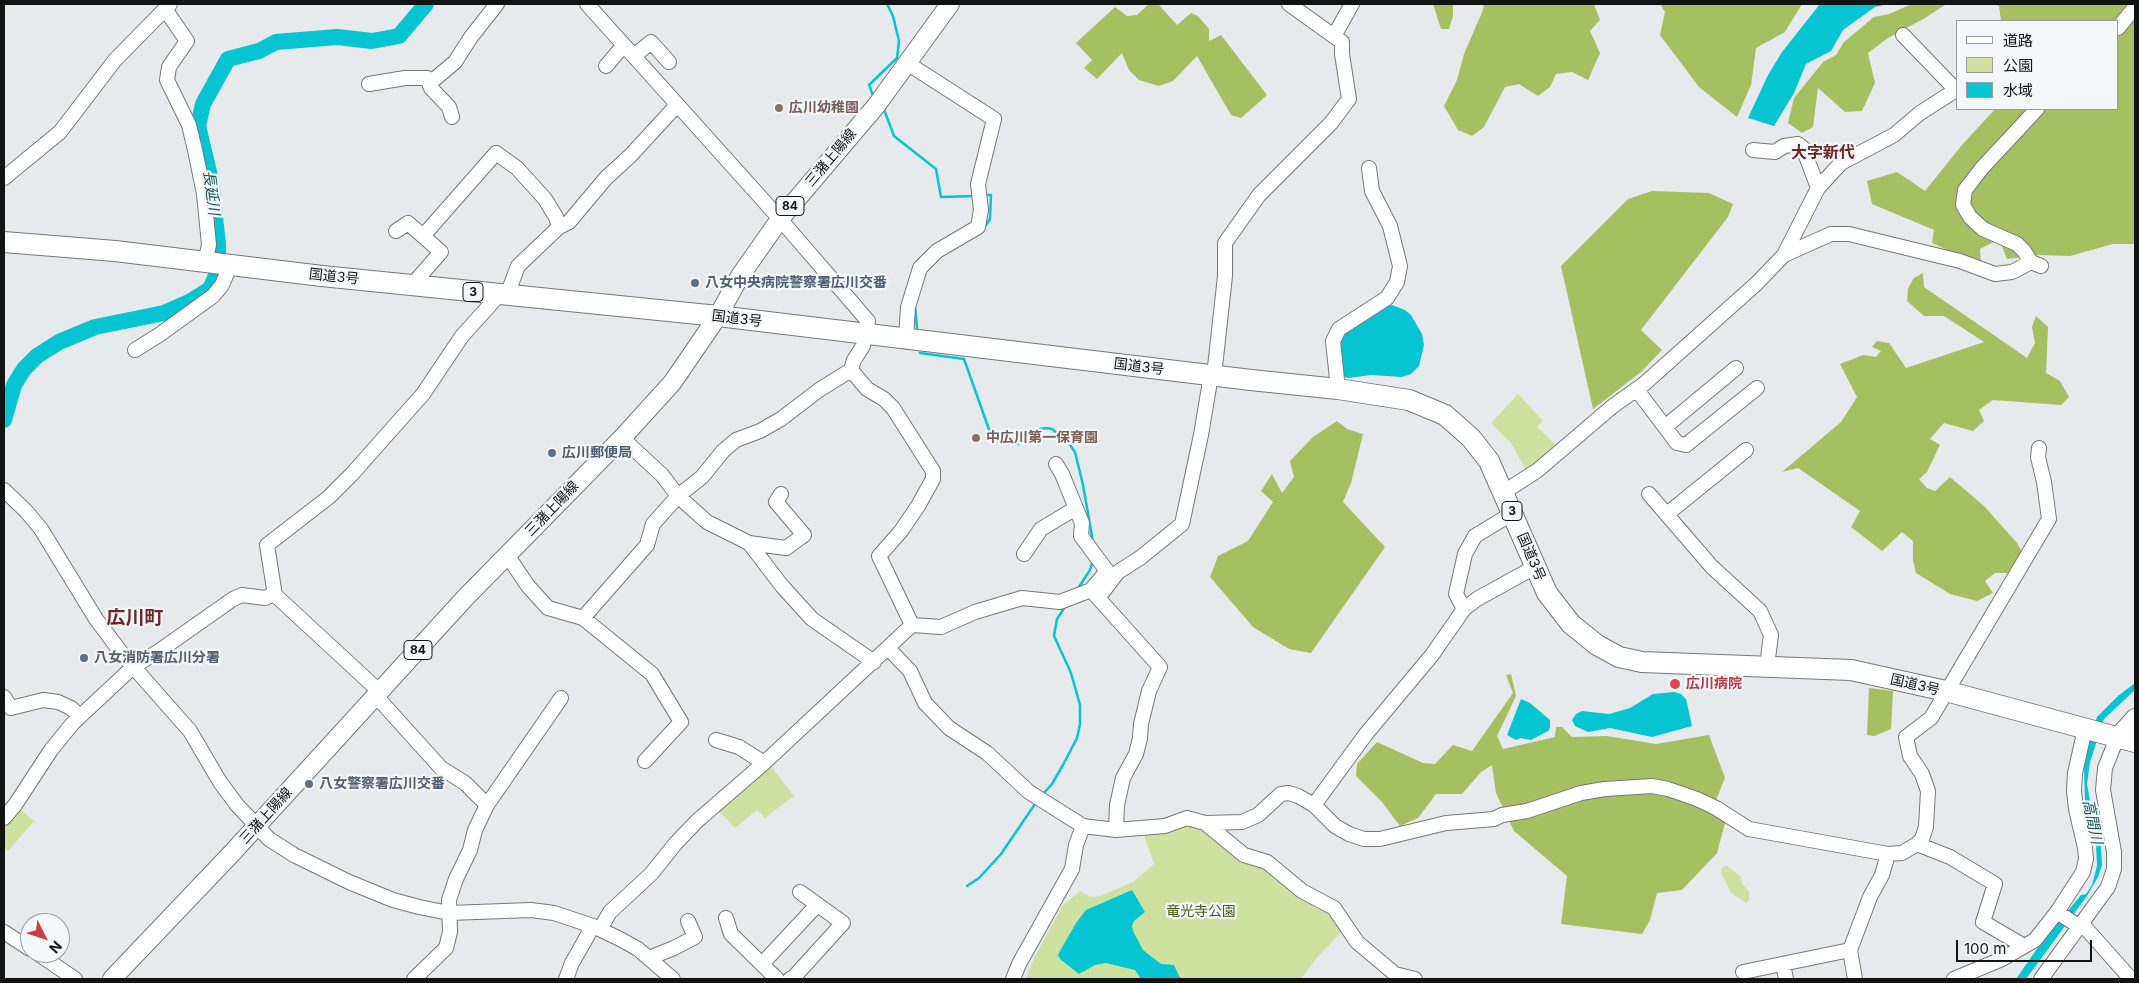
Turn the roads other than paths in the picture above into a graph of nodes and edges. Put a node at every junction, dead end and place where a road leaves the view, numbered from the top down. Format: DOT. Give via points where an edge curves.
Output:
graph roads {
  1 [pos="497,4"];
  2 [pos="950,4"];
  3 [pos="1289,4"];
  4 [pos="1352,4"];
  5 [pos="590,5"];
  6 [pos="168,6"];
  7 [pos="2135,8"];
  8 [pos="2119,27"];
  9 [pos="1903,35"];
  10 [pos="1334,36"];
  11 [pos="624,45"];
  12 [pos="634,56"];
  13 [pos="669,62"];
  14 [pos="907,63"];
  15 [pos="606,66"];
  16 [pos="430,83"];
  17 [pos="369,84"];
  18 [pos="677,105"];
  19 [pos="2035,110"];
  20 [pos="452,116"];
  21 [pos="1753,150"];
  22 [pos="1369,168"];
  23 [pos="4,178"];
  24 [pos="1818,188"];
  25 [pos="780,218"];
  26 [pos="558,227"];
  27 [pos="396,231"];
  28 [pos="423,236"];
  29 [pos="4,242"];
  30 [pos="1784,255"];
  31 [pos="218,264"];
  32 [pos="412,285"];
  33 [pos="503,295"];
  34 [pos="718,316"];
  35 [pos="867,334"];
  36 [pos="906,338"];
  37 [pos="134,350"];
  38 [pos="1736,368"];
  39 [pos="851,370"];
  40 [pos="1212,375"];
  41 [pos="1757,388"];
  42 [pos="1338,389"];
  43 [pos="1637,390"];
  44 [pos="1665,427"];
  45 [pos="622,438"];
  46 [pos="2039,448"];
  47 [pos="1746,450"];
  48 [pos="1056,464"];
  49 [pos="4,490"];
  50 [pos="1504,492"];
  51 [pos="781,494"];
  52 [pos="1649,494"];
  53 [pos="678,496"];
  54 [pos="1076,508"];
  55 [pos="1513,513"];
  56 [pos="1667,514"];
  57 [pos="749,544"];
  58 [pos="1024,554"];
  59 [pos="507,556"];
  60 [pos="1535,567"];
  61 [pos="274,594"];
  62 [pos="1094,594"];
  63 [pos="1464,609"];
  64 [pos="583,618"];
  65 [pos="912,625"];
  66 [pos="888,648"];
  67 [pos="874,662"];
  68 [pos="134,666"];
  69 [pos="1767,666"];
  70 [pos="1946,692"];
  71 [pos="378,694"];
  72 [pos="4,697"];
  73 [pos="561,698"];
  74 [pos="80,716"];
  75 [pos="2135,718"];
  76 [pos="2106,735"];
  77 [pos="716,740"];
  78 [pos="645,761"];
  79 [pos="764,763"];
  80 [pos="487,805"];
  81 [pos="1314,805"];
  82 [pos="4,818"];
  83 [pos="1205,823"];
  84 [pos="256,825"];
  85 [pos="1083,826"];
  86 [pos="1116,830"];
  87 [pos="1917,844"];
  88 [pos="1888,854"];
  89 [pos="800,892"];
  90 [pos="817,905"];
  91 [pos="449,913"];
  92 [pos="2059,913"];
  93 [pos="726,918"];
  94 [pos="688,921"];
  95 [pos="2079,925"];
  96 [pos="596,927"];
  97 [pos="4,932"];
  98 [pos="20,942"];
  99 [pos="2024,946"];
  100 [pos="1850,950"];
  101 [pos="648,958"];
  102 [pos="52,963"];
  103 [pos="762,964"];
  104 [pos="1783,964"];
  105 [pos="1743,972"];
  106 [pos="75,979"];
  107 [pos="112,979"];
  108 [pos="414,979"];
  109 [pos="566,979"];
  110 [pos="673,979"];
  111 [pos="777,979"];
  112 [pos="790,979"];
  113 [pos="1013,979"];
  114 [pos="1415,979"];
  115 [pos="1786,979"];
  116 [pos="1855,979"];
  117 [pos="1954,979"];
  118 [pos="2041,979"];
  119 [pos="2130,979"];
  1 -- 16 [label="street" via="455,62"];
  2 -- 14 [label="main road, 三潴上陽線 / 84"];
  3 -- 10 [label="street"];
  4 -- 10 [label="street"];
  5 -- 11 [label="street"];
  6 -- 23 [label="street" via="115,60 60,132"];
  6 -- 31 [label="street" via="187,41 169,68 167,80 189,125 204,194 209,245"];
  7 -- 8 [label="street"];
  9 -- 24 [label="street" via="1956,90 1920,113 1894,135 1841,163"];
  10 -- 40 [label="street" via="1342,42 1349,99 1331,123 1259,195 1225,243 1225,276"];
  11 -- 12 [label="street"];
  11 -- 15 [label="street"];
  12 -- 13 [label="street" via="651,42"];
  12 -- 18 [label="street"];
  14 -- 25 [label="main road, 三潴上陽線 / 84" via="878,103"];
  14 -- 36 [label="street" via="994,119 978,184 978,227 936,250 920,268 908,307"];
  16 -- 17 [label="street" via="426,78 405,78"];
  16 -- 20 [label="street"];
  18 -- 25 [label="street"];
  18 -- 26 [label="street" via="632,155 606,178 569,222"];
  19 -- 30 [label="street" via="1965,190 1963,205 1970,217 1983,228 2017,244 2036,264 1995,274 1960,261 1849,234 1831,234"];
  21 -- 24 [label="street" via="1775,152 1784,146 1798,144 1803,148"];
  22 -- 42 [label="street" via="1372,191 1390,226 1400,266 1397,282 1387,298 1339,329 1333,341"];
  24 -- 30 [label="street"];
  25 -- 34 [label="main road, 三潴上陽線 / 84" via="740,276"];
  25 -- 35 [label="street" via="868,322"];
  26 -- 28 [label="street" via="546,199 517,168 496,153"];
  26 -- 33 [label="street" via="518,266"];
  27 -- 28 [label="street" via="408,223"];
  28 -- 32 [label="street" via="441,252"];
  29 -- 31 [label="highway, 国道3号 / 3"];
  30 -- 43 [label="street"];
  31 -- 32 [label="highway, 国道3号 / 3"];
  31 -- 37 [label="street" via="222,285 213,296"];
  32 -- 33 [label="highway, 国道3号 / 3"];
  33 -- 34 [label="highway, 国道3号 / 3"];
  33 -- 61 [label="street" via="462,336 423,394 352,474 329,497 267,545"];
  34 -- 35 [label="highway, 国道3号 / 3"];
  34 -- 45 [label="main road, 三潴上陽線 / 84" via="672,383"];
  35 -- 36 [label="highway, 国道3号 / 3"];
  35 -- 39 [label="street"];
  36 -- 40 [label="highway, 国道3号 / 3"];
  38 -- 44 [label="street"];
  39 -- 53 [label="street" via="818,390 781,419 736,440 702,477"];
  39 -- 65 [label="street" via="867,389 893,408 933,471 918,506 880,556"];
  40 -- 42 [label="highway, 国道3号 / 3"];
  40 -- 62 [label="street" via="1182,524"];
  41 -- 44 [label="street" via="1686,445 1677,443"];
  42 -- 50 [label="highway, 国道3号 / 3" via="1409,400 1445,415 1471,438 1489,460"];
  43 -- 44 [label="street"];
  43 -- 50 [label="street" via="1612,406 1538,470"];
  45 -- 53 [label="street" via="662,475"];
  45 -- 59 [label="main road, 三潴上陽線 / 84"];
  46 -- 70 [label="street" via="2049,519"];
  47 -- 56 [label="street"];
  48 -- 54 [label="street"];
  49 -- 68 [label="street" via="41,529 96,619"];
  50 -- 55 [label="highway, 国道3号 / 3"];
  51 -- 57 [label="street" via="776,502 804,535 786,548"];
  52 -- 56 [label="street"];
  53 -- 57 [label="street" via="707,522"];
  53 -- 64 [label="street" via="653,524 647,545"];
  54 -- 58 [label="street" via="1041,529"];
  54 -- 62 [label="street" via="1082,523 1081,536 1107,571"];
  55 -- 60 [label="highway, 国道3号 / 3"];
  55 -- 63 [label="street" via="1475,536 1465,554 1456,594"];
  56 -- 69 [label="street" via="1712,567 1760,611 1771,635"];
  57 -- 67 [label="street" via="812,618"];
  59 -- 64 [label="street" via="548,608"];
  59 -- 71 [label="main road, 三潴上陽線 / 84"];
  60 -- 63 [label="street"];
  60 -- 69 [label="highway, 国道3号 / 3" via="1547,593 1571,624 1597,645 1619,657 1642,662"];
  61 -- 68 [label="street" via="266,598 242,595 233,599"];
  61 -- 71 [label="street"];
  62 -- 65 [label="street" via="1060,602 1022,598 975,612 941,627"];
  62 -- 86 [label="street" via="1160,667 1149,691 1136,754 1123,778 1116,806"];
  63 -- 81 [label="street" via="1432,655 1366,734"];
  64 -- 78 [label="street" via="652,674 681,722"];
  65 -- 66 [label="street"];
  66 -- 67 [label="street"];
  66 -- 85 [label="street" via="910,671 925,703 949,728 987,753 1029,792"];
  67 -- 79 [label="street"];
  68 -- 74 [label="street"];
  68 -- 84 [label="street" via="190,731 220,782"];
  69 -- 70 [label="highway, 国道3号 / 3" via="1851,670"];
  70 -- 76 [label="highway, 国道3号 / 3"];
  70 -- 87 [label="street" via="1931,718 1906,737 1910,756 1928,791 1926,827"];
  71 -- 80 [label="street" via="441,768 465,783"];
  71 -- 84 [label="main road, 三潴上陽線 / 84"];
  72 -- 74 [label="street" via="11,708 43,700 58,702"];
  73 -- 80 [label="street"];
  74 -- 82 [label="street" via="51,750"];
  75 -- 76 [label="main road"];
  76 -- 92 [label="street" via="2075,773 2076,808 2086,859 2084,872"];
  76 -- 95 [label="street" via="2102,790 2114,852 2114,869 2108,887"];
  77 -- 79 [label="street" via="739,747"];
  79 -- 96 [label="street" via="676,842 651,874"];
  80 -- 91 [label="street" via="456,879 449,900"];
  81 -- 83 [label="street" via="1298,796 1281,794 1258,814 1242,822"];
  81 -- 88 [label="street" via="1335,826 1349,834 1380,840 1446,823 1494,819 1605,789 1652,786 1716,808 1749,829"];
  83 -- 86 [label="street" via="1187,818 1165,826"];
  83 -- 114 [label="street" via="1244,855 1267,862 1302,891 1334,908 1357,942 1395,974"];
  84 -- 91 [label="street" via="294,855 349,882 393,900"];
  84 -- 107 [label="main road, 三潴上陽線 / 84"];
  85 -- 86 [label="street"];
  85 -- 113 [label="street" via="1072,869"];
  87 -- 88 [label="street" via="1902,853"];
  87 -- 99 [label="street" via="1950,857 1995,884 1984,922"];
  88 -- 100 [label="street"];
  89 -- 90 [label="street"];
  90 -- 103 [label="street"];
  90 -- 112 [label="street" via="843,923"];
  91 -- 96 [label="street" via="531,910 554,913"];
  91 -- 108 [label="street" via="450,932 446,948"];
  92 -- 95 [label="street"];
  92 -- 99 [label="street" via="2035,940"];
  93 -- 103 [label="street" via="731,934"];
  94 -- 101 [label="street" via="695,937"];
  95 -- 118 [label="street"];
  95 -- 119 [label="street"];
  96 -- 101 [label="street"];
  96 -- 109 [label="street"];
  97 -- 98 [label="street"];
  99 -- 117 [label="street"];
  100 -- 104 [label="street"];
  100 -- 116 [label="street"];
  101 -- 110 [label="street"];
  102 -- 106 [label="street"];
  103 -- 111 [label="street"];
  104 -- 105 [label="street"];
  104 -- 115 [label="street"];
}
